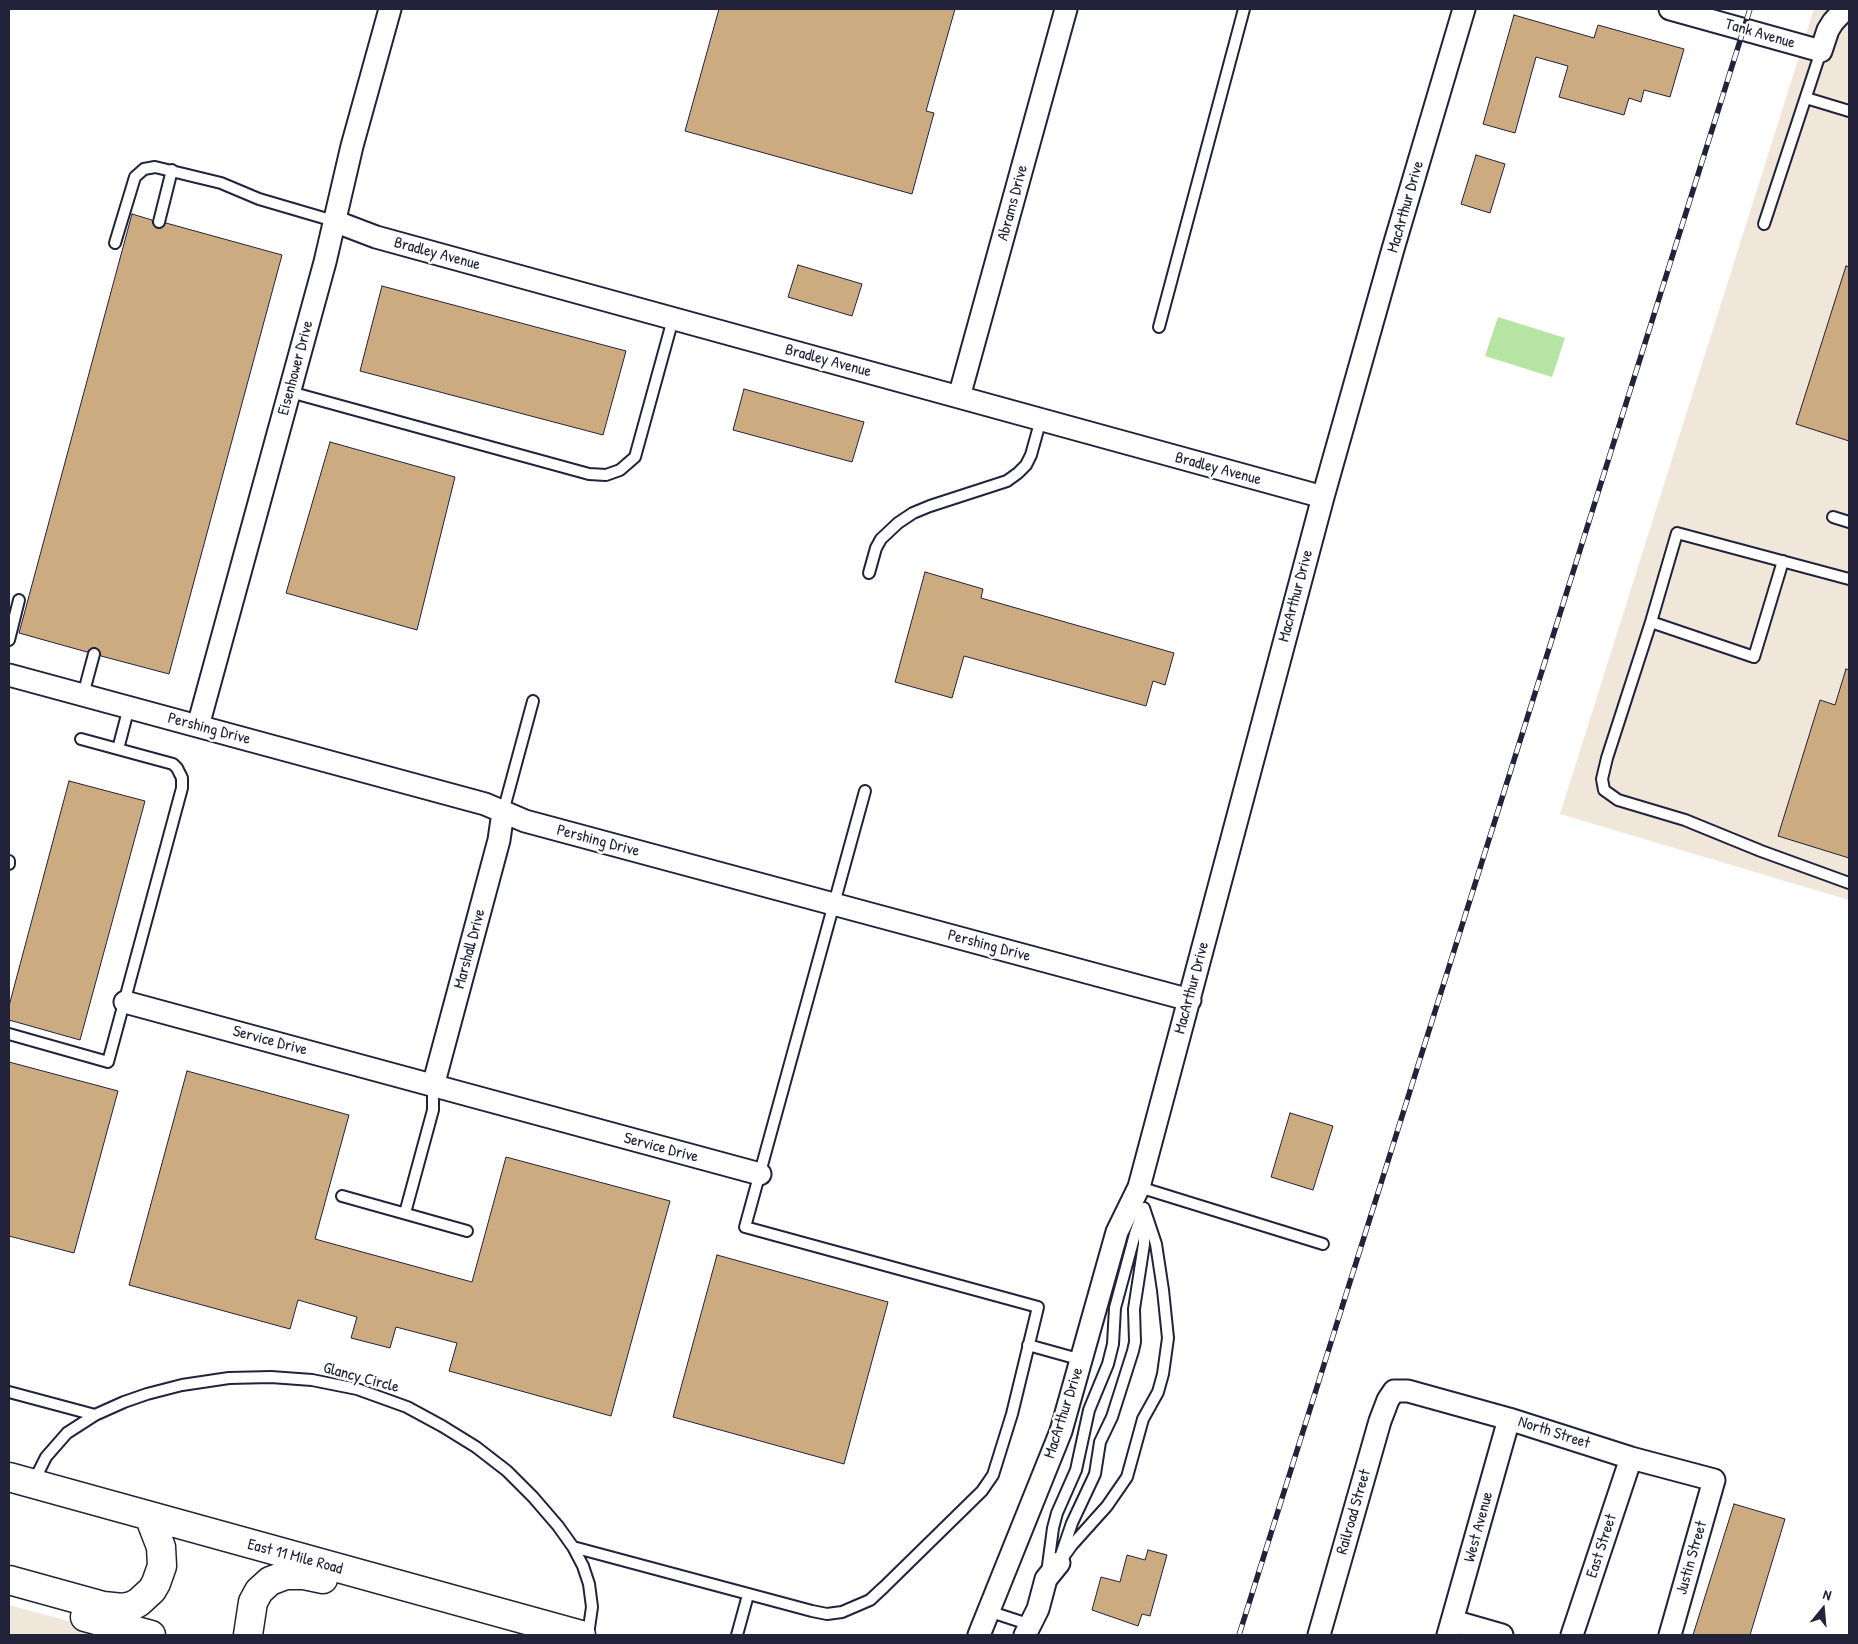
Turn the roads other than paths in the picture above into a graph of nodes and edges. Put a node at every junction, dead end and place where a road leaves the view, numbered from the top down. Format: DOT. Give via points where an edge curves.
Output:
graph roads {
  1 [pos="390,9"];
  2 [pos="1066,9"];
  3 [pos="1244,9"];
  4 [pos="1464,9"];
  5 [pos="1670,9"];
  6 [pos="1845,9"];
  7 [pos="1821,52"];
  8 [pos="1806,98"];
  9 [pos="1849,111"];
  10 [pos="172,170"];
  11 [pos="334,221"];
  12 [pos="159,222"];
  13 [pos="1764,224"];
  14 [pos="115,244"];
  15 [pos="674,319"];
  16 [pos="1159,327"];
  17 [pos="290,392"];
  18 [pos="959,397"];
  19 [pos="1040,420"];
  20 [pos="1322,498"];
  21 [pos="1833,517"];
  22 [pos="1849,522"];
  23 [pos="1783,561"];
  24 [pos="869,573"];
  25 [pos="1849,578"];
  26 [pos="19,600"];
  27 [pos="1651,622"];
  28 [pos="9,640"];
  29 [pos="94,654"];
  30 [pos="9,675"];
  31 [pos="83,695"];
  32 [pos="533,702"];
  33 [pos="129,707"];
  34 [pos="198,726"];
  35 [pos="81,739"];
  36 [pos="118,749"];
  37 [pos="866,791"];
  38 [pos="503,812"];
  39 [pos="1849,884"];
  40 [pos="834,905"];
  41 [pos="1190,1000"];
  42 [pos="125,1002"];
  43 [pos="9,1034"];
  44 [pos="433,1086"];
  45 [pos="760,1174"];
  46 [pos="1139,1187"];
  47 [pos="342,1196"];
  48 [pos="1144,1208"];
  49 [pos="405,1214"];
  50 [pos="467,1231"];
  51 [pos="1324,1244"];
  52 [pos="1028,1345"];
  53 [pos="1082,1360"];
  54 [pos="1394,1391"];
  55 [pos="9,1392"];
  56 [pos="95,1415"];
  57 [pos="1509,1419"];
  58 [pos="1631,1458"];
  59 [pos="21,1480"];
  60 [pos="1714,1480"];
  61 [pos="149,1516"];
  62 [pos="573,1547"];
  63 [pos="1053,1571"];
  64 [pos="9,1580"];
  65 [pos="748,1595"];
  66 [pos="9,1596"];
  67 [pos="988,1611"];
  68 [pos="1450,1628"];
  69 [pos="1028,1630"];
  70 [pos="151,1635"];
  71 [pos="248,1635"];
  72 [pos="547,1635"];
  73 [pos="581,1635"];
  74 [pos="588,1635"];
  75 [pos="737,1635"];
  76 [pos="979,1635"];
  77 [pos="1319,1635"];
  78 [pos="1502,1635"];
  79 [pos="1572,1635"];
  80 [pos="1670,1635"];
  1 -- 11 [label="street, Eisenhower Drive"];
  2 -- 18 [label="street, Abrams Drive"];
  3 -- 16 [label="lane"];
  4 -- 20 [label="street, MacArthur Drive"];
  5 -- 7 [label="street, Tank Avenue"];
  6 -- 7 [label="street" via="1833,22"];
  7 -- 8 [label="lane"];
  8 -- 9 [label="lane"];
  8 -- 13 [label="lane"];
  10 -- 11 [label="lane"];
  10 -- 12 [label="lane"];
  10 -- 14 [label="lane" via="161,167 144,169 134,177"];
  11 -- 15 [label="street, Bradley Avenue" via="376,237"];
  11 -- 17 [label="street, Eisenhower Drive"];
  15 -- 17 [label="lane" via="634,457 620,470 606,475 589,474"];
  15 -- 18 [label="street, Bradley Avenue"];
  17 -- 34 [label="street, Eisenhower Drive"];
  18 -- 19 [label="street, Bradley Avenue"];
  19 -- 20 [label="street, Bradley Avenue"];
  19 -- 24 [label="lane" via="1031,455 1018,473 1007,481 930,506 898,523 881,539"];
  20 -- 41 [label="street, MacArthur Drive"];
  21 -- 22 [label="lane"];
  23 -- 25 [label="lane"];
  23 -- 27 [label="lane" via="1676,533"];
  23 -- 27 [label="lane" via="1754,657"];
  26 -- 28 [label="lane"];
  27 -- 39 [label="lane" via="1607,758 1602,779 1604,790 1618,800 1685,820"];
  29 -- 31 [label="lane"];
  30 -- 31 [label="street, Pershing Drive"];
  31 -- 33 [label="street, Pershing Drive"];
  32 -- 38 [label="lane"];
  33 -- 34 [label="street, Pershing Drive"];
  33 -- 36 [label="lane"];
  34 -- 38 [label="street, Pershing Drive"];
  35 -- 36 [label="lane"];
  36 -- 42 [label="lane" via="173,764 183,783"];
  37 -- 40 [label="lane"];
  38 -- 40 [label="street, Pershing Drive" via="525,821"];
  38 -- 44 [label="street, Marshall Drive" via="499,840"];
  40 -- 41 [label="street, Pershing Drive"];
  40 -- 45 [label="lane"];
  41 -- 46 [label="street, MacArthur Drive"];
  42 -- 43 [label="lane" via="108,1062"];
  42 -- 44 [label="street, Service Drive"];
  44 -- 45 [label="street, Service Drive"];
  44 -- 49 [label="lane" via="434,1110"];
  45 -- 52 [label="lane" via="745,1227 1038,1307"];
  46 -- 48 [label="street, MacArthur Drive"];
  46 -- 51 [label="lane"];
  46 -- 53 [label="street, MacArthur Drive" via="1117,1232"];
  47 -- 49 [label="lane"];
  48 -- 63 [label="lane" via="1115,1308 1108,1364 1089,1410 1076,1470 1053,1528 1049,1548"];
  48 -- 63 [label="lane" via="1144,1244 1134,1309 1133,1351 1112,1417 1100,1442 1095,1474"];
  48 -- 63 [label="lane" via="1156,1244 1163,1290 1168,1338 1163,1374 1158,1392 1143,1419 1127,1477"];
  49 -- 50 [label="lane"];
  52 -- 53 [label="lane"];
  52 -- 65 [label="lane" via="993,1476 870,1600 842,1612 827,1614"];
  53 -- 67 [label="street, MacArthur Drive" via="1061,1431"];
  54 -- 57 [label="street, North Street" via="1408,1391"];
  54 -- 77 [label="street, Railroad Street" via="1380,1421"];
  55 -- 56 [label="lane"];
  56 -- 59 [label="lane, Glancy Circle" via="67,1433"];
  56 -- 62 [label="lane, Glancy Circle" via="147,1394 229,1378 271,1376 357,1389 407,1407 476,1447 533,1497"];
  57 -- 58 [label="street, North Street"];
  57 -- 68 [label="street, West Avenue"];
  58 -- 60 [label="street, North Street"];
  58 -- 79 [label="street, East Street"];
  59 -- 61 [label="main road, East 11 Mile Road"];
  60 -- 80 [label="street, Justin Street"];
  61 -- 64 [label="main road" via="161,1547 162,1566 152,1590 132,1606 103,1606"];
  61 -- 73 [label="main road, East 11 Mile Road"];
  62 -- 65 [label="lane"];
  62 -- 74 [label="lane, Glancy Circle" via="589,1584 592,1607"];
  63 -- 69 [label="street"];
  65 -- 75 [label="lane"];
  66 -- 70 [label="main road"];
  67 -- 69 [label="lane"];
  67 -- 76 [label="street, MacArthur Drive"];
  68 -- 78 [label="street"];
  71 -- 72 [label="main road" via="251,1609 259,1591 277,1577 296,1574 329,1580 522,1634"];
}
